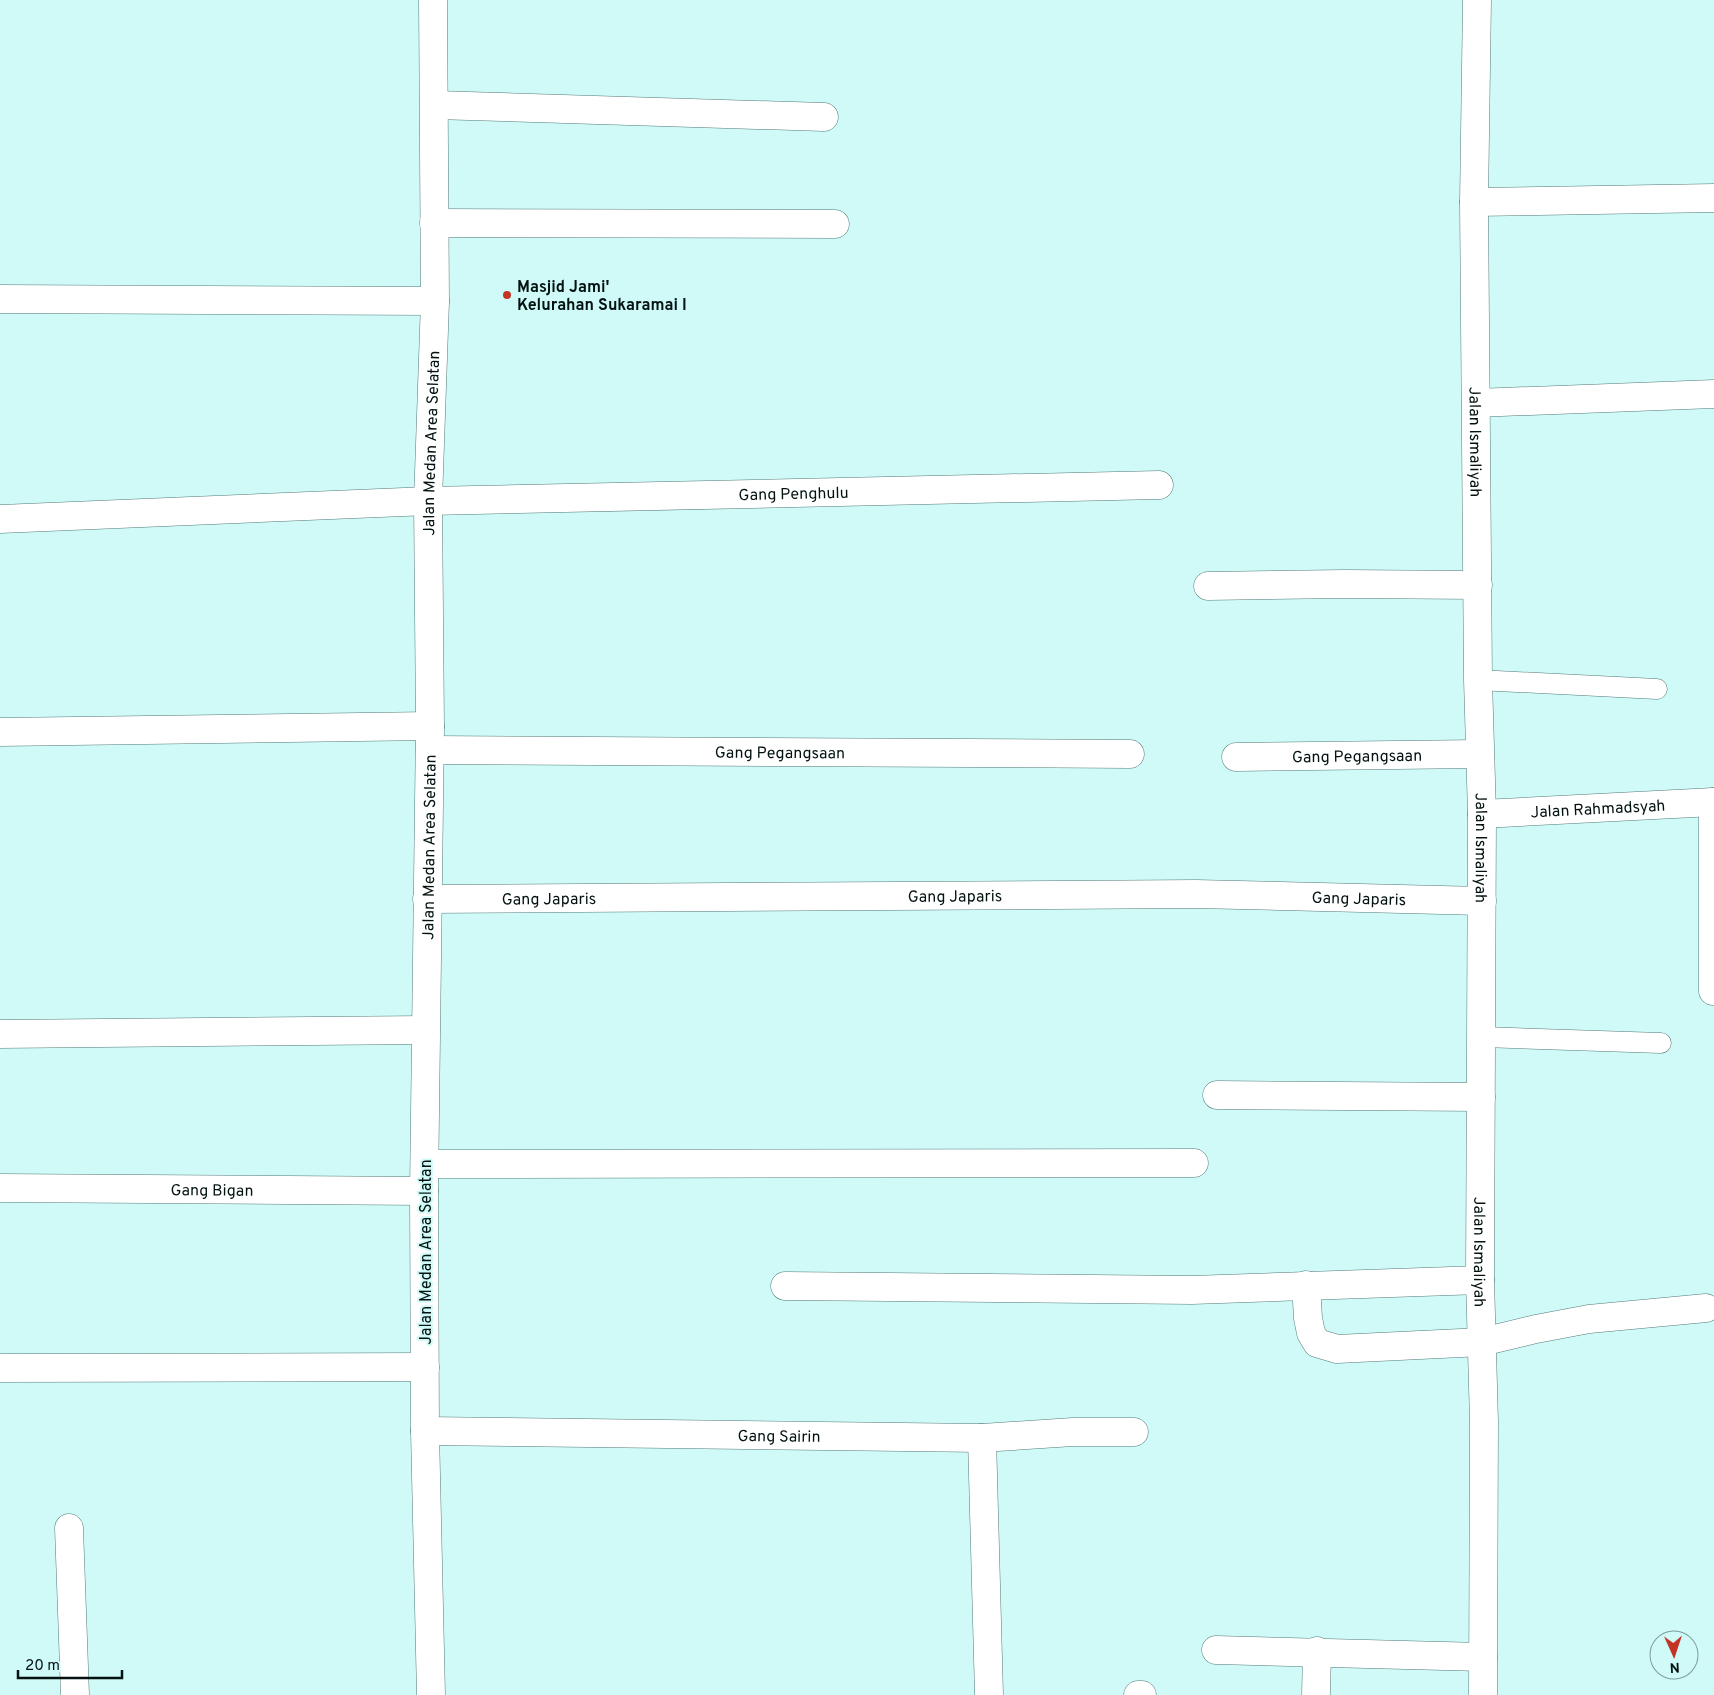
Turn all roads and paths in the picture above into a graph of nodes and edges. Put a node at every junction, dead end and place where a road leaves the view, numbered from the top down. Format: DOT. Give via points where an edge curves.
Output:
graph roads {
  1 [pos="433,0"];
  2 [pos="1477,0"];
  3 [pos="434,106"];
  4 [pos="824,117"];
  5 [pos="1714,198"];
  6 [pos="1474,202"];
  7 [pos="434,223"];
  8 [pos="835,224"];
  9 [pos="0,298"];
  10 [pos="435,301"];
  11 [pos="1714,394"];
  12 [pos="1476,403"];
  13 [pos="1159,485"];
  14 [pos="428,501"];
  15 [pos="0,519"];
  16 [pos="1478,585"];
  17 [pos="1208,586"];
  18 [pos="1478,680"];
  19 [pos="1657,689"];
  20 [pos="0,732"];
  21 [pos="430,738"];
  22 [pos="1130,754"];
  23 [pos="1479,754"];
  24 [pos="1236,758"];
  25 [pos="1713,802"];
  26 [pos="1482,814"];
  27 [pos="427,899"];
  28 [pos="1482,901"];
  29 [pos="1713,991"];
  30 [pos="425,1030"];
  31 [pos="0,1034"];
  32 [pos="1483,1037"];
  33 [pos="1661,1043"];
  34 [pos="1217,1095"];
  35 [pos="1481,1096"];
  36 [pos="1194,1163"];
  37 [pos="425,1178"];
  38 [pos="0,1188"];
  39 [pos="1480,1280"];
  40 [pos="1306,1285"];
  41 [pos="784,1286"];
  42 [pos="1706,1308"];
  43 [pos="1482,1342"];
  44 [pos="425,1367"];
  45 [pos="0,1368"];
  46 [pos="425,1431"];
  47 [pos="1134,1432"];
  48 [pos="982,1438"];
  49 [pos="69,1528"];
  50 [pos="1216,1650"];
  51 [pos="1317,1651"];
  52 [pos="1483,1657"];
  53 [pos="75,1695"];
  54 [pos="431,1695"];
  55 [pos="989,1695"];
  56 [pos="1138,1695"];
  57 [pos="1142,1695"];
  58 [pos="1316,1695"];
  59 [pos="1483,1695"];
  1 -- 3 [label="street, Jalan Medan Area Selatan"];
  2 -- 6 [label="street, Jalan Ismaliyah"];
  3 -- 4 [label="street"];
  3 -- 7 [label="street, Jalan Medan Area Selatan"];
  5 -- 6 [label="street"];
  6 -- 12 [label="street, Jalan Ismaliyah"];
  7 -- 8 [label="street"];
  7 -- 10 [label="street, Jalan Medan Area Selatan"];
  9 -- 10 [label="street"];
  10 -- 14 [label="street, Jalan Medan Area Selatan"];
  11 -- 12 [label="street"];
  12 -- 16 [label="street, Jalan Ismaliyah"];
  13 -- 14 [label="street, Gang Penghulu"];
  14 -- 15 [label="street, Gang Penghulu"];
  14 -- 21 [label="street, Jalan Medan Area Selatan"];
  16 -- 17 [label="street"];
  16 -- 18 [label="street, Jalan Ismaliyah"];
  18 -- 19 [label="lane"];
  18 -- 23 [label="street, Jalan Ismaliyah"];
  20 -- 21 [label="street, Gang Pegangsaan"];
  21 -- 22 [label="street, Gang Pegangsaan"];
  21 -- 27 [label="street, Jalan Medan Area Selatan"];
  23 -- 24 [label="street, Gang Pegangsaan"];
  23 -- 26 [label="street, Jalan Ismaliyah"];
  25 -- 26 [label="street, Jalan Rahmadsyah"];
  25 -- 29 [label="street"];
  26 -- 28 [label="street, Jalan Ismaliyah"];
  27 -- 28 [label="street, Gang Japaris" via="1196,894"];
  27 -- 30 [label="street, Jalan Medan Area Selatan"];
  28 -- 32 [label="street, Jalan Ismaliyah"];
  30 -- 31 [label="street"];
  30 -- 37 [label="street, Jalan Medan Area Selatan"];
  32 -- 33 [label="lane"];
  32 -- 35 [label="street, Jalan Ismaliyah"];
  34 -- 35 [label="street"];
  35 -- 39 [label="street, Jalan Ismaliyah"];
  36 -- 37 [label="street, Gang Bigan"];
  37 -- 38 [label="street, Gang Bigan"];
  37 -- 44 [label="street, Jalan Medan Area Selatan"];
  39 -- 40 [label="street"];
  39 -- 43 [label="street, Jalan Ismaliyah"];
  40 -- 41 [label="street" via="1192,1290"];
  40 -- 43 [label="street" via="1308,1318 1317,1343 1337,1349"];
  42 -- 43 [label="street" via="1589,1320"];
  43 -- 52 [label="street, Jalan Ismaliyah"];
  44 -- 45 [label="street"];
  44 -- 46 [label="street, Jalan Medan Area Selatan"];
  46 -- 48 [label="street, Gang Sairin"];
  46 -- 54 [label="street, Jalan Medan Area Selatan"];
  47 -- 48 [label="street, Gang Sairin"];
  48 -- 55 [label="street"];
  49 -- 53 [label="street"];
  50 -- 51 [label="street"];
  51 -- 52 [label="street"];
  51 -- 58 [label="street"];
  52 -- 59 [label="street, Jalan Ismaliyah"];
  56 -- 57 [label="street"];
}
